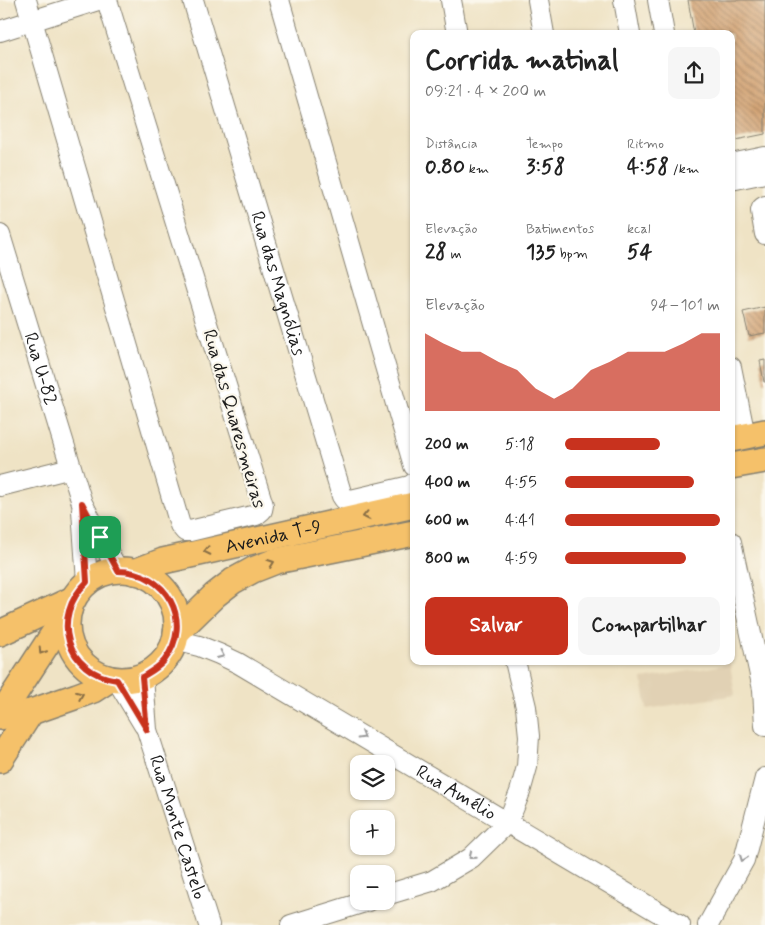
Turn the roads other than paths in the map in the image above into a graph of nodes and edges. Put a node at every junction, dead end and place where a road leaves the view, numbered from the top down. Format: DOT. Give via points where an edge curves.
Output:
graph roads {
  1 [pos="26,0"];
  2 [pos="98,0"];
  3 [pos="107,0"];
  4 [pos="193,0"];
  5 [pos="279,0"];
  6 [pos="451,0"];
  7 [pos="538,0"];
  8 [pos="624,0"];
  9 [pos="658,0"];
  10 [pos="33,21"];
  11 [pos="457,30"];
  12 [pos="543,30"];
  13 [pos="629,30"];
  14 [pos="663,30"];
  15 [pos="0,31"];
  16 [pos="765,157"];
  17 [pos="735,163"];
  18 [pos="765,173"];
  19 [pos="735,179"];
  20 [pos="765,206"];
  21 [pos="765,234"];
  22 [pos="0,235"];
  23 [pos="6,278"];
  24 [pos="735,384"];
  25 [pos="747,436"];
  26 [pos="410,452"];
  27 [pos="765,460"];
  28 [pos="735,465"];
  29 [pos="71,468"];
  30 [pos="0,486"];
  31 [pos="410,486"];
  32 [pos="82,503"];
  33 [pos="410,506"];
  34 [pos="410,534"];
  35 [pos="735,560"];
  36 [pos="126,571"];
  37 [pos="76,597"];
  38 [pos="0,633"];
  39 [pos="176,637"];
  40 [pos="516,665"];
  41 [pos="142,677"];
  42 [pos="114,680"];
  43 [pos="32,712"];
  44 [pos="0,717"];
  45 [pos="765,726"];
  46 [pos="147,730"];
  47 [pos="0,760"];
  48 [pos="765,778"];
  49 [pos="508,822"];
  50 [pos="395,893"];
  51 [pos="350,907"];
  52 [pos="209,925"];
  53 [pos="291,925"];
  54 [pos="680,925"];
  55 [pos="708,925"];
  1 -- 10 [label="street"];
  2 -- 10 [label="street"];
  3 -- 10 [label="street, Rua das Quaresmeiras" via="263,505 256,515 190,531 180,525"];
  4 -- 31 [label="street, Rua das Magnólias" via="342,496 351,500"];
  5 -- 26 [label="street"];
  6 -- 11 [label="street"];
  7 -- 12 [label="street"];
  8 -- 13 [label="street"];
  9 -- 14 [label="street"];
  10 -- 15 [label="street"];
  16 -- 17 [label="street"];
  18 -- 19 [label="street"];
  20 -- 21 [label="street" via="761,211"];
  22 -- 23 [label="street, Rua U-82"];
  23 -- 29 [label="street, Rua U-82"];
  24 -- 25 [label="street"];
  27 -- 28 [label="main road"];
  29 -- 30 [label="street"];
  29 -- 32 [label="street, Rua U-82"];
  32 -- 36 [label="street, Rua U-82"];
  32 -- 37 [label="street, Rua U-82"];
  33 -- 36 [label="main road, Avenida T-9, one-way"];
  39 -- 34 [label="main road, Avenida T-9, one-way" via="215,595 253,570 276,561"];
  35 -- 45 [label="street" via="763,689"];
  36 -- 37 [label="main road" via="97,577"];
  36 -- 39 [label="main road" via="147,577 167,595 177,620"];
  37 -- 38 [label="main road"];
  37 -- 42 [label="main road" via="66,625 74,654 96,674"];
  37 -- 44 [label="main road, one-way"];
  39 -- 41 [label="main road" via="163,662"];
  39 -- 49 [label="street, Rua Amélio, one-way" via="238,663"];
  40 -- 49 [label="street" via="529,736 527,767"];
  41 -- 42 [label="main road"];
  41 -- 46 [label="street, Rua Monte Castelo"];
  43 -- 42 [label="main road, one-way"];
  42 -- 46 [label="street, Rua Monte Castelo"];
  43 -- 44 [label="main road"];
  43 -- 47 [label="main road"];
  46 -- 52 [label="street, Rua Monte Castelo"];
  48 -- 55 [label="street, one-way" via="744,860"];
  49 -- 50 [label="street, one-way" via="471,858 432,882"];
  49 -- 54 [label="street, Rua Amélio"];
  51 -- 53 [label="street"];
}
